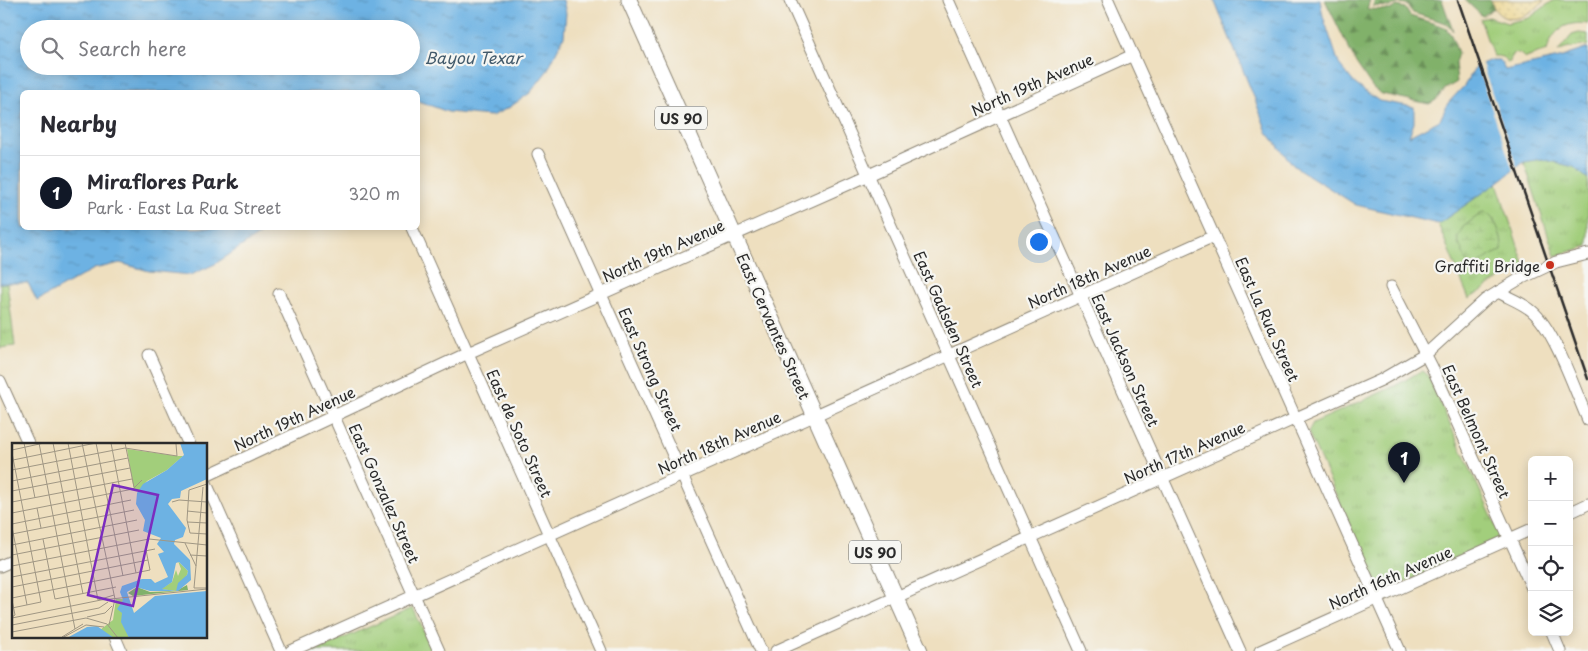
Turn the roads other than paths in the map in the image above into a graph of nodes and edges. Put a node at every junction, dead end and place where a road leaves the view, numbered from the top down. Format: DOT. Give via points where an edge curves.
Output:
graph roads {
  1 [pos="629,0"];
  2 [pos="790,0"];
  3 [pos="948,0"];
  4 [pos="1108,0"];
  5 [pos="1133,55"];
  6 [pos="1000,116"];
  7 [pos="538,154"];
  8 [pos="868,175"];
  9 [pos="413,230"];
  10 [pos="733,236"];
  11 [pos="1214,236"];
  12 [pos="1587,254"];
  13 [pos="1391,287"];
  14 [pos="1498,292"];
  15 [pos="279,294"];
  16 [pos="601,294"];
  17 [pos="1081,296"];
  18 [pos="468,353"];
  19 [pos="1426,354"];
  20 [pos="149,355"];
  21 [pos="949,356"];
  22 [pos="0,381"];
  23 [pos="333,415"];
  24 [pos="814,416"];
  25 [pos="1296,418"];
  26 [pos="1588,420"];
  27 [pos="28,443"];
  28 [pos="188,443"];
  29 [pos="208,475"];
  30 [pos="682,476"];
  31 [pos="1162,478"];
  32 [pos="208,487"];
  33 [pos="1588,504"];
  34 [pos="1573,511"];
  35 [pos="1528,531"];
  36 [pos="550,535"];
  37 [pos="1030,537"];
  38 [pos="1509,539"];
  39 [pos="12,561"];
  40 [pos="0,566"];
  41 [pos="1528,579"];
  42 [pos="414,596"];
  43 [pos="896,597"];
  44 [pos="1377,599"];
  45 [pos="1554,636"];
  46 [pos="115,638"];
  47 [pos="121,651"];
  48 [pos="281,651"];
  49 [pos="291,651"];
  50 [pos="439,651"];
  51 [pos="601,651"];
  52 [pos="761,651"];
  53 [pos="776,651"];
  54 [pos="920,651"];
  55 [pos="1081,651"];
  56 [pos="1240,651"];
  57 [pos="1260,651"];
  58 [pos="1400,651"];
  59 [pos="1560,651"];
  1 -- 10 [label="main road, East Cervantes Street / US 90"];
  2 -- 8 [label="street, East Gadsden Street"];
  3 -- 6 [label="street, East Jackson Street"];
  4 -- 5 [label="street, East La Rua Street"];
  5 -- 6 [label="street, North 19th Avenue"];
  5 -- 11 [label="street, East La Rua Street"];
  6 -- 8 [label="street, North 19th Avenue"];
  6 -- 17 [label="street, East Jackson Street"];
  7 -- 16 [label="street, East Strong Street"];
  8 -- 10 [label="street, North 19th Avenue"];
  8 -- 21 [label="street, East Gadsden Street"];
  9 -- 18 [label="street, East de Soto Street"];
  10 -- 16 [label="street, North 19th Avenue"];
  10 -- 24 [label="main road, East Cervantes Street / US 90"];
  11 -- 17 [label="street, North 18th Avenue"];
  11 -- 25 [label="street, East La Rua Street"];
  12 -- 14 [label="street, North 17th Avenue" via="1556,262"];
  13 -- 19 [label="street, East Belmont Street"];
  14 -- 19 [label="street, North 17th Avenue"];
  14 -- 26 [label="street" via="1528,308 1543,323"];
  15 -- 23 [label="street, East Gonzalez Street"];
  16 -- 18 [label="street, North 19th Avenue"];
  16 -- 30 [label="street, East Strong Street"];
  17 -- 21 [label="street, North 18th Avenue"];
  17 -- 31 [label="street, East Jackson Street"];
  18 -- 23 [label="street, North 19th Avenue"];
  18 -- 36 [label="street, East de Soto Street"];
  19 -- 25 [label="street, North 17th Avenue" via="1380,380"];
  19 -- 38 [label="street, East Belmont Street"];
  20 -- 28 [label="street"];
  21 -- 24 [label="street, North 18th Avenue"];
  21 -- 37 [label="street, East Gadsden Street"];
  22 -- 27 [label="street"];
  23 -- 29 [label="street, North 19th Avenue"];
  23 -- 42 [label="street, East Gonzalez Street"];
  24 -- 30 [label="street, North 18th Avenue"];
  24 -- 43 [label="main road, East Cervantes Street / US 90"];
  25 -- 31 [label="street, North 17th Avenue"];
  25 -- 44 [label="street, East La Rua Street"];
  30 -- 36 [label="street, North 18th Avenue"];
  30 -- 52 [label="street, East Strong Street"];
  31 -- 37 [label="street, North 17th Avenue"];
  31 -- 56 [label="street, East Jackson Street"];
  32 -- 48 [label="street"];
  33 -- 34 [label="street"];
  35 -- 38 [label="street, North 16th Avenue"];
  36 -- 42 [label="street, North 18th Avenue"];
  36 -- 51 [label="street, East de Soto Street"];
  37 -- 43 [label="street, North 17th Avenue"];
  37 -- 55 [label="street, East Gadsden Street"];
  38 -- 41 [label="street, East Belmont Street"];
  38 -- 44 [label="street, North 16th Avenue"];
  39 -- 40 [label="street"];
  42 -- 49 [label="street, North 18th Avenue"];
  42 -- 50 [label="street, East Gonzalez Street"];
  43 -- 53 [label="street, North 17th Avenue"];
  43 -- 54 [label="main road, East Cervantes Street / US 90"];
  44 -- 57 [label="street, North 16th Avenue"];
  44 -- 58 [label="street, East La Rua Street"];
  45 -- 59 [label="street"];
  46 -- 47 [label="street"];
}
